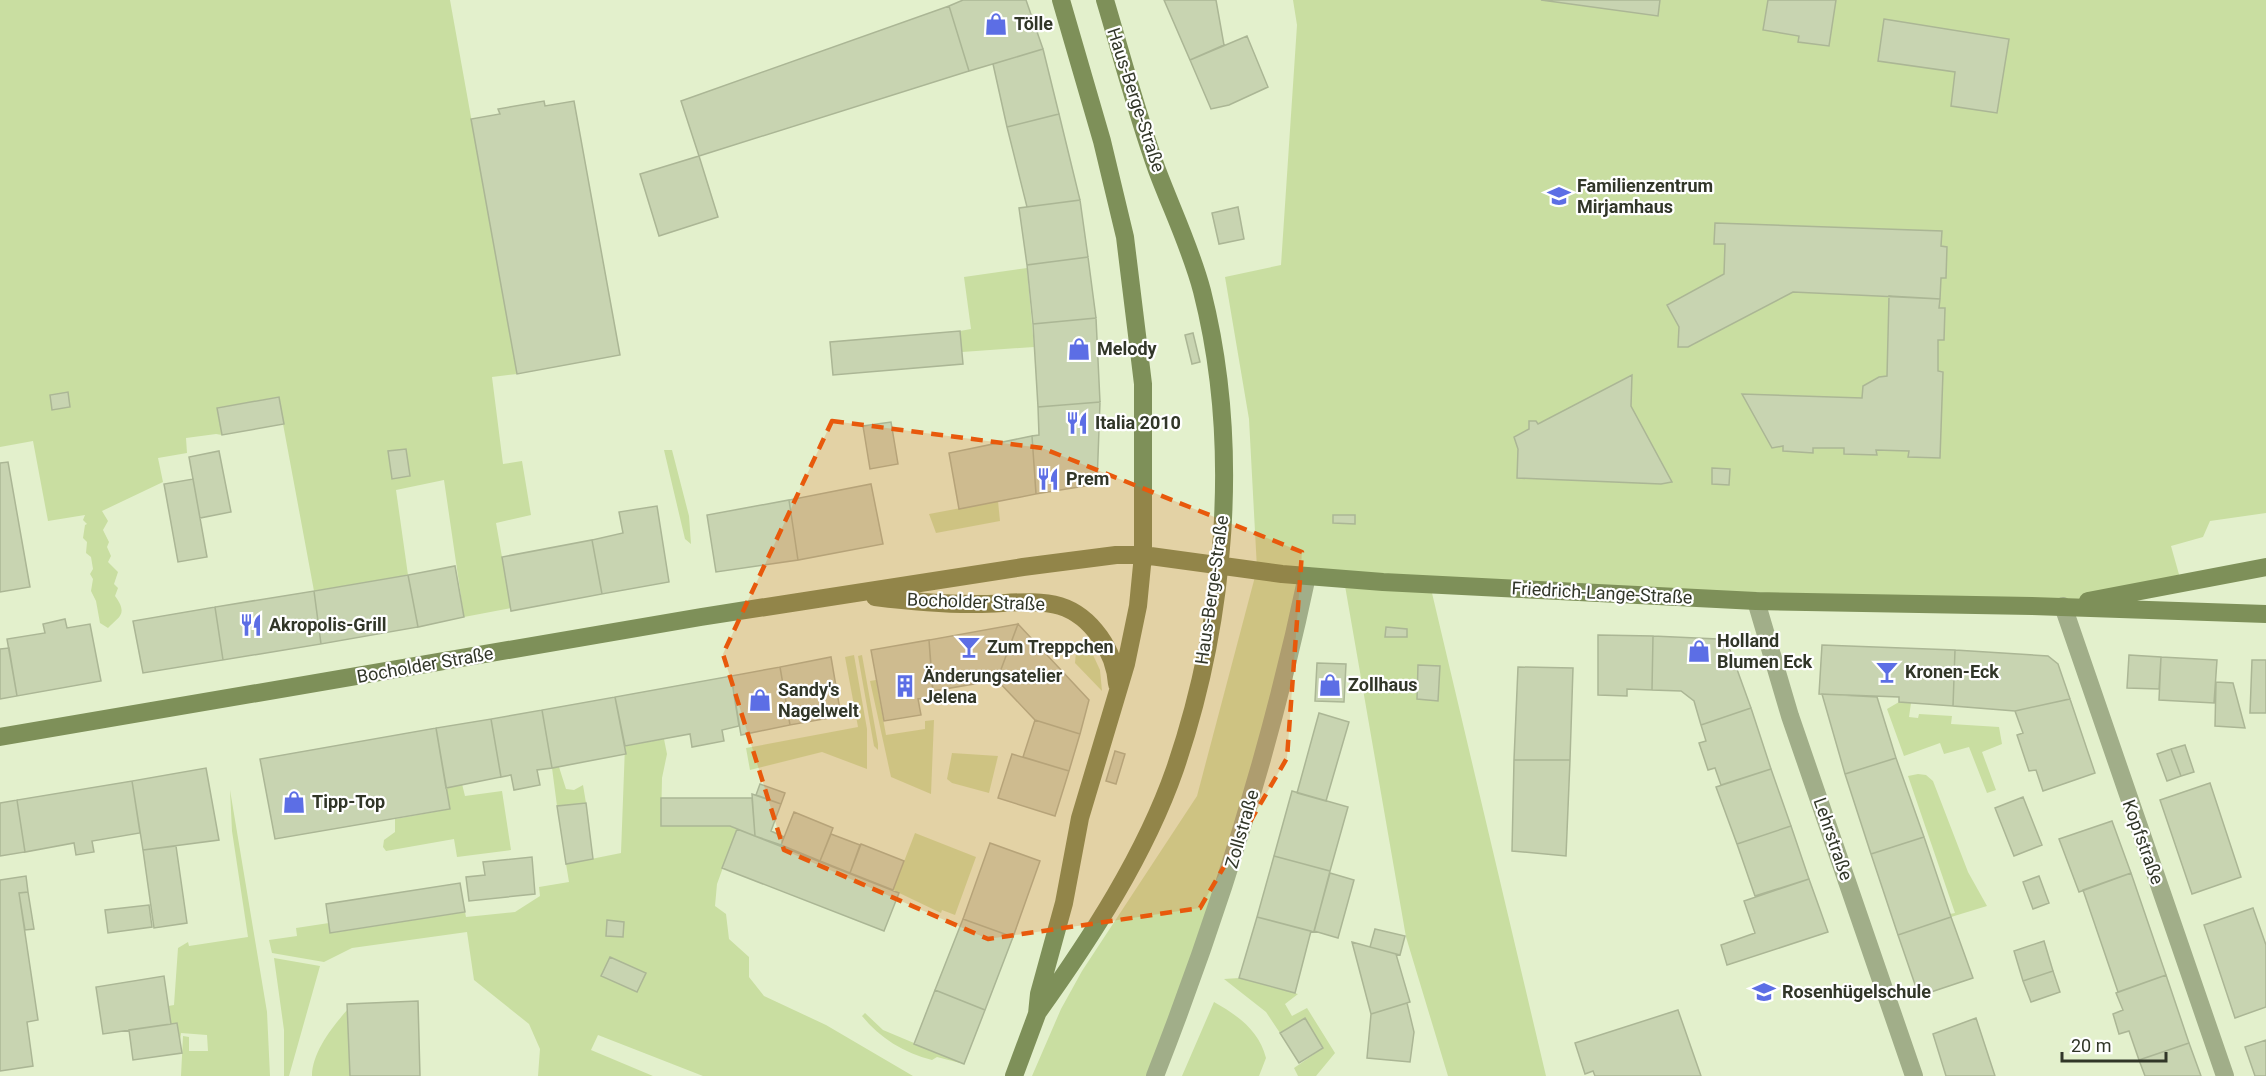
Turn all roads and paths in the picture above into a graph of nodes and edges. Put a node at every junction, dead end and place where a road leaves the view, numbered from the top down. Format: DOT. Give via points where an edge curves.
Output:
graph roads {
  1 [pos="1061,0"];
  2 [pos="1105,0"];
  3 [pos="1143,555"];
  4 [pos="1220,565"];
  5 [pos="2266,567"];
  6 [pos="1307,576"];
  7 [pos="850,594"];
  8 [pos="1756,601"];
  9 [pos="2062,606"];
  10 [pos="2266,614"];
  11 [pos="1116,695"];
  12 [pos="0,737"];
  13 [pos="1037,1014"];
  14 [pos="1014,1076"];
  15 [pos="1155,1076"];
  16 [pos="1914,1076"];
  17 [pos="2225,1076"];
  1 -- 3 [label="main road, Haus-Berge-Straße" via="1125,237 1143,384"];
  2 -- 4 [label="main road, Haus-Berge-Straße" via="1148,144 1202,294 1216,374 1224,457"];
  3 -- 4 [label="main road, Friedrich-Lange-Straße"];
  3 -- 7 [label="main road, Bocholder Straße" via="1088,558"];
  3 -- 11 [label="main road, Haus-Berge-Straße" via="1136,624"];
  4 -- 6 [label="main road, Friedrich-Lange-Straße"];
  4 -- 13 [label="main road, Haus-Berge-Straße" via="1198,686 1175,770 1123,879"];
  5 -- 9 [label="main road, Friedrich-Lange-Straße"];
  6 -- 8 [label="main road, Friedrich-Lange-Straße"];
  6 -- 15 [label="street, Zollstraße" via="1250,807 1194,977"];
  7 -- 11 [label="main road, Bocholder Straße" via="1065,608 1088,624 1108,649 1115,668"];
  7 -- 12 [label="main road, Bocholder Straße"];
  8 -- 9 [label="main road, Friedrich-Lange-Straße"];
  8 -- 16 [label="street, Lehrstraße" via="1790,716"];
  9 -- 10 [label="main road, Friedrich-Lange-Straße"];
  9 -- 17 [label="street, Kopfstraße"];
  11 -- 13 [label="main road, Haus-Berge-Straße" via="1080,818"];
  13 -- 14 [label="main road, Haus-Berge-Straße"];
}
